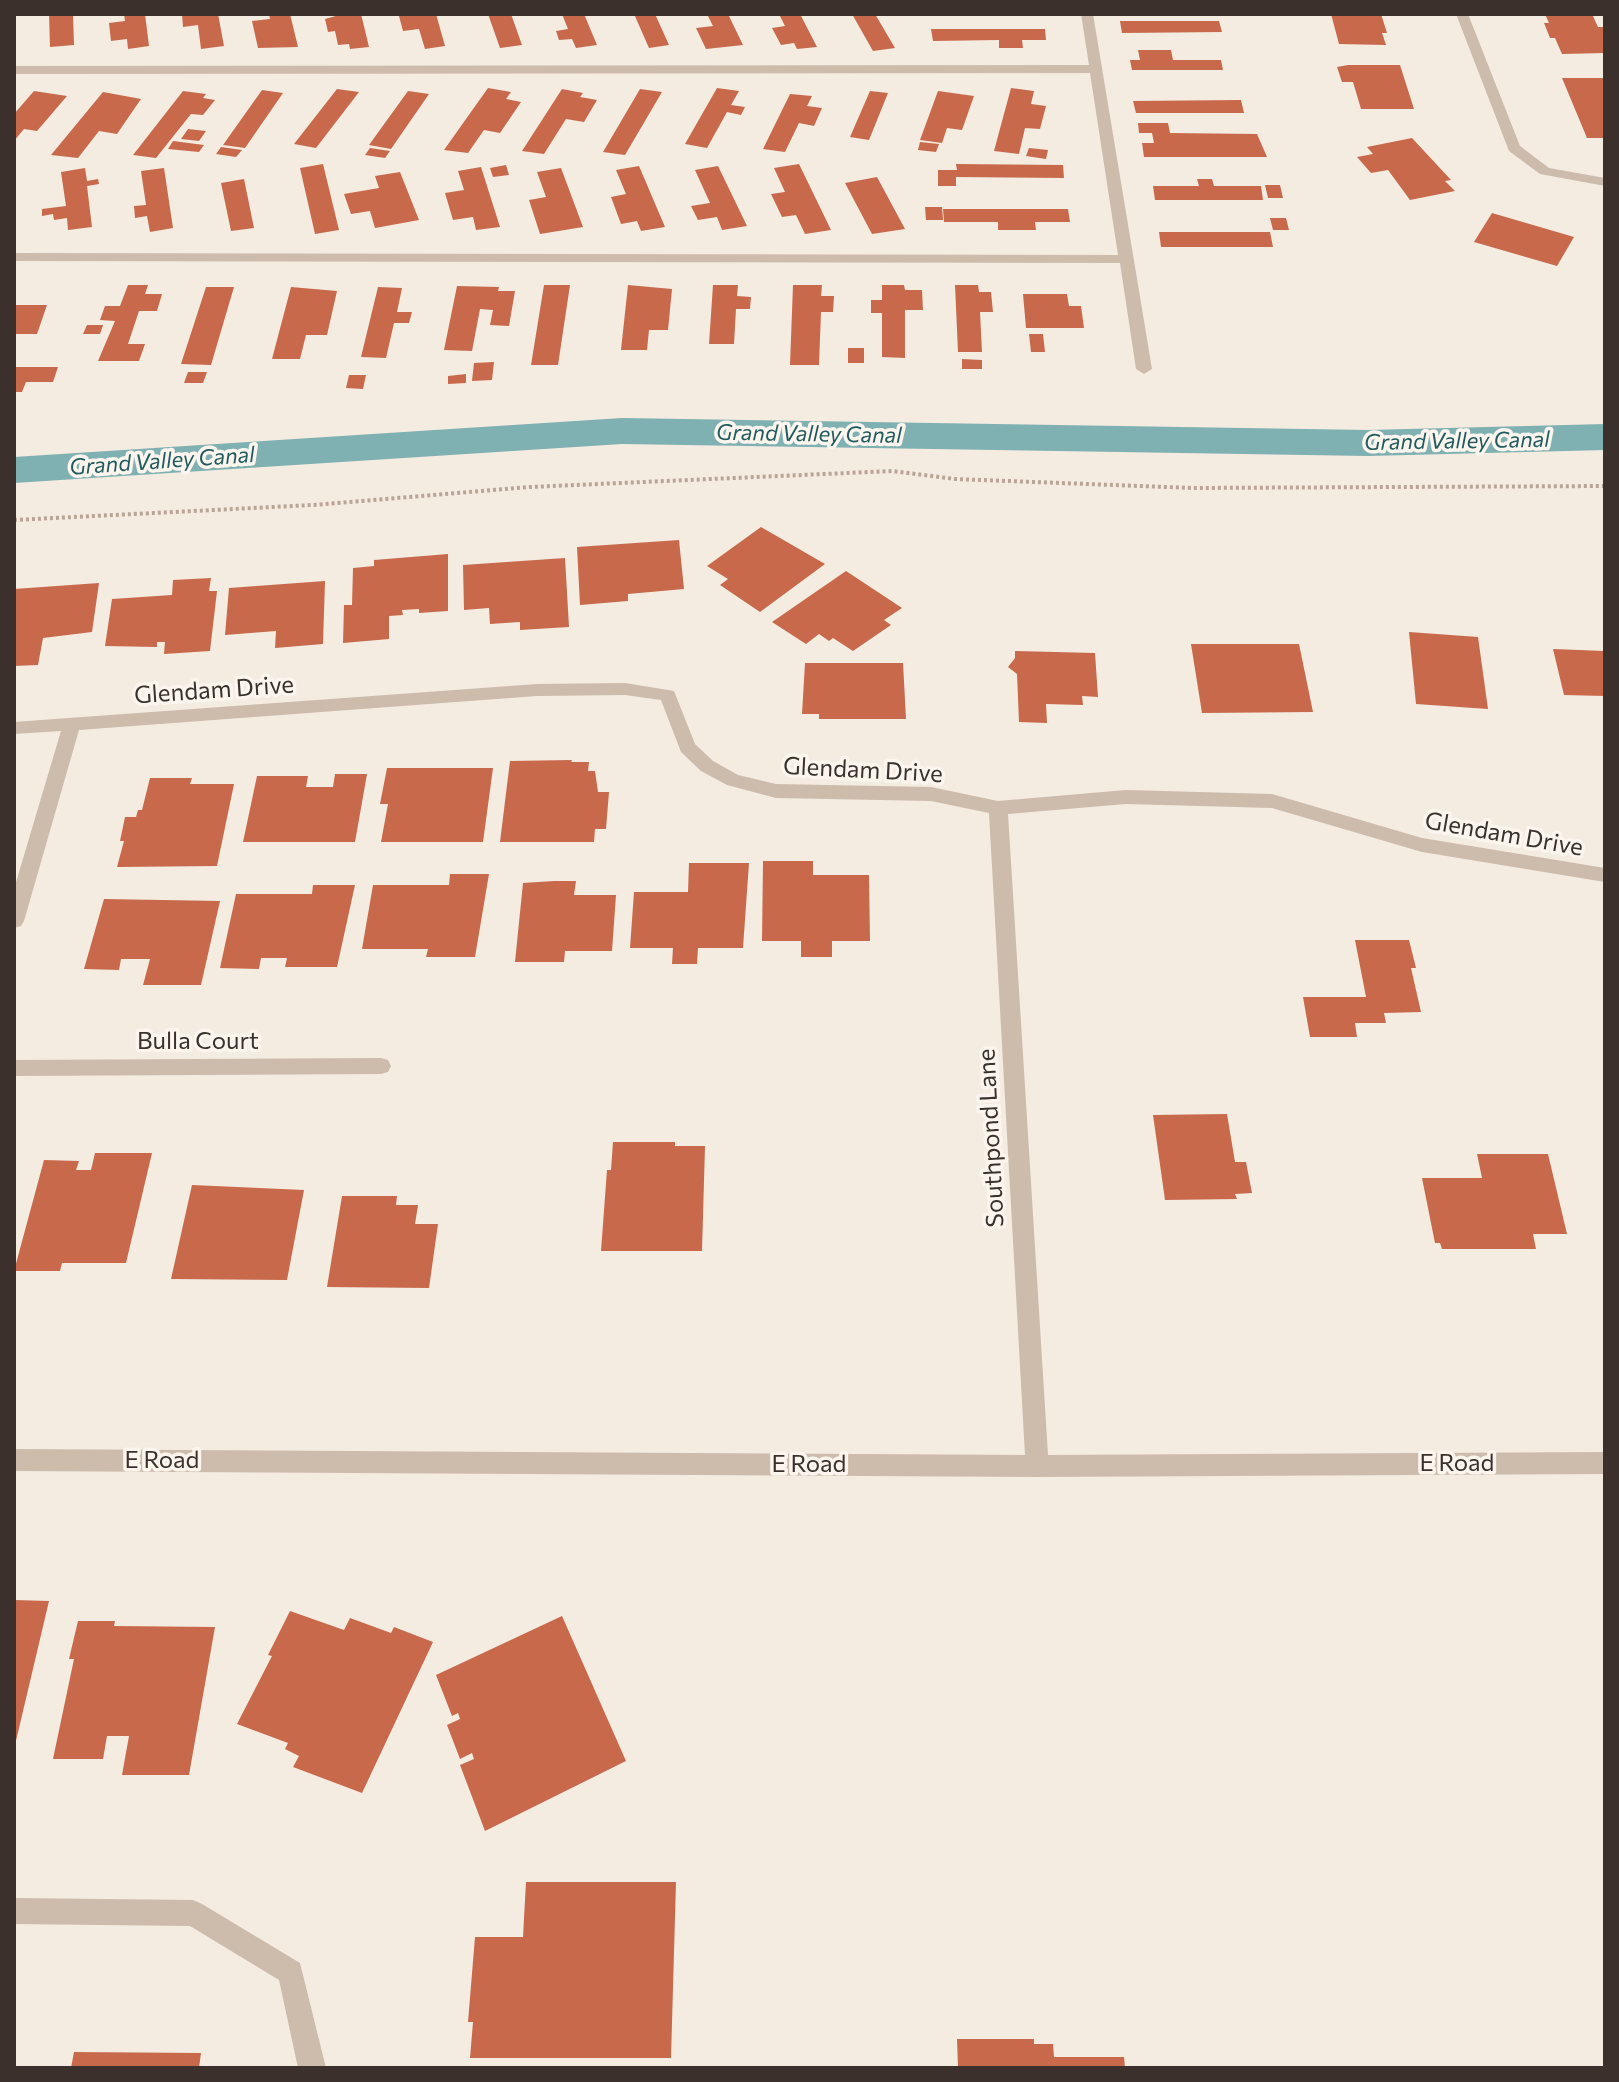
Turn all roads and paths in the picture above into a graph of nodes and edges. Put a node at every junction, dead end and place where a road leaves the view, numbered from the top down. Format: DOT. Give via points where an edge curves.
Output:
graph roads {
  1 [pos="1087,14"];
  2 [pos="1462,14"];
  3 [pos="1096,69"];
  4 [pos="14,70"];
  5 [pos="1605,182"];
  6 [pos="14,257"];
  7 [pos="1126,259"];
  8 [pos="1144,369"];
  9 [pos="1605,486"];
  10 [pos="14,520"];
  11 [pos="72,724"];
  12 [pos="14,728"];
  13 [pos="998,808"];
  14 [pos="1605,875"];
  15 [pos="14,921"];
  16 [pos="381,1066"];
  17 [pos="14,1068"];
  18 [pos="14,1460"];
  19 [pos="1605,1463"];
  20 [pos="1037,1466"];
  21 [pos="14,1911"];
  22 [pos="312,2068"];
  1 -- 3 [label="street"];
  2 -- 5 [label="street" via="1514,148 1545,171"];
  3 -- 4 [label="street"];
  3 -- 7 [label="street"];
  6 -- 7 [label="street"];
  7 -- 8 [label="street"];
  9 -- 10 [label="path" via="1193,488 955,479 892,471 530,487 298,506"];
  11 -- 12 [label="street, Glendam Drive"];
  11 -- 13 [label="street, Glendam Drive" via="537,690 625,689 668,695 687,747 733,780 776,791 931,794"];
  11 -- 15 [label="street"];
  13 -- 14 [label="street, Glendam Drive" via="1126,797 1272,801 1422,845"];
  13 -- 20 [label="street, Southpond Lane"];
  16 -- 17 [label="street, Bulla Court"];
  18 -- 20 [label="street, E Road"];
  19 -- 20 [label="street, E Road"];
  21 -- 22 [label="street" via="193,1913 291,1972"];
}
